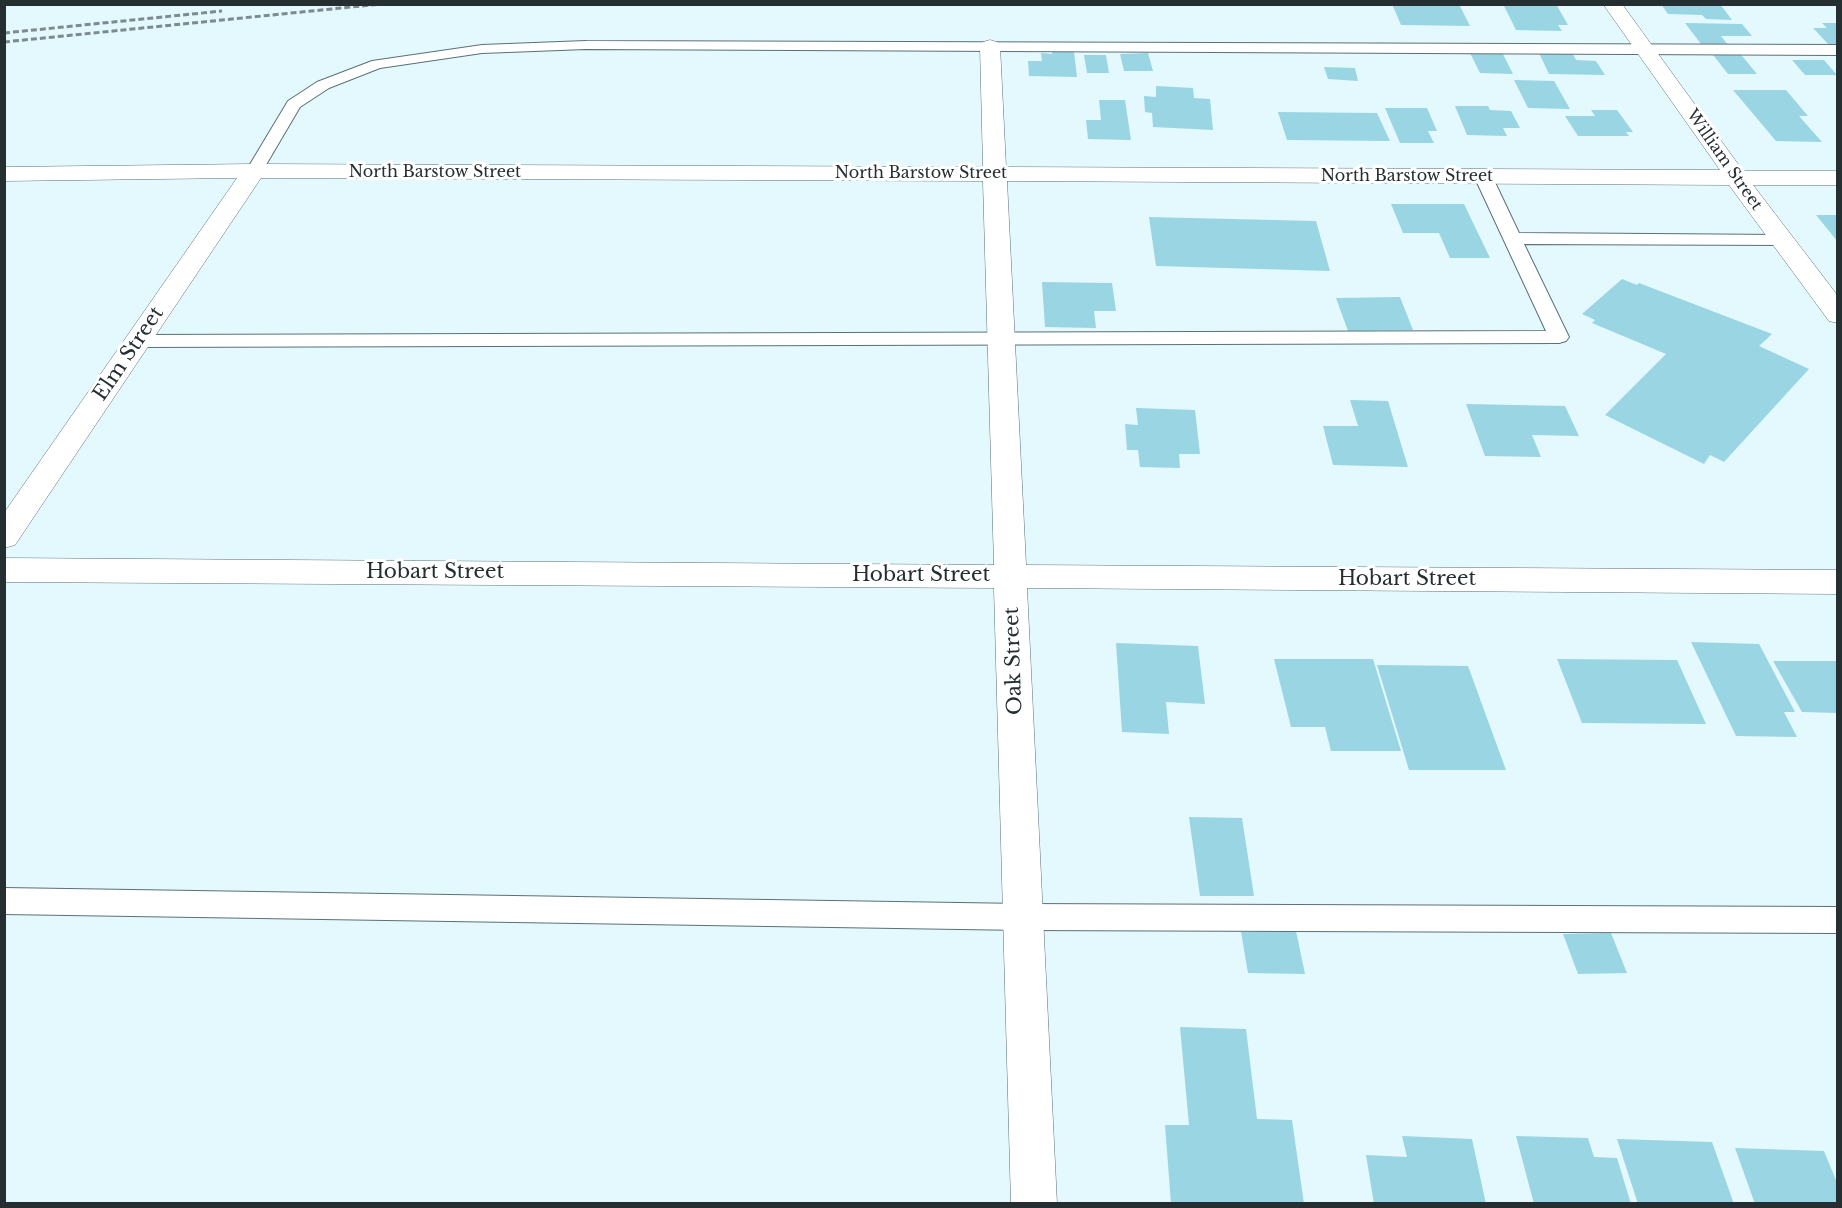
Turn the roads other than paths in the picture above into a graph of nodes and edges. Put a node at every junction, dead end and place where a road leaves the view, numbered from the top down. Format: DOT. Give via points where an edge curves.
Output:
graph roads {
  1 [pos="1612,4"];
  2 [pos="990,46"];
  3 [pos="1642,48"];
  4 [pos="1838,50"];
  5 [pos="254,171"];
  6 [pos="4,174"];
  7 [pos="995,174"];
  8 [pos="1483,176"];
  9 [pos="1736,177"];
  10 [pos="1838,178"];
  11 [pos="1512,238"];
  12 [pos="1782,240"];
  13 [pos="1838,315"];
  14 [pos="1001,340"];
  15 [pos="138,341"];
  16 [pos="4,537"];
  17 [pos="4,570"];
  18 [pos="1011,576"];
  19 [pos="1838,582"];
  20 [pos="4,901"];
  21 [pos="1023,917"];
  22 [pos="1838,920"];
  23 [pos="1034,1203"];
  1 -- 3 [label="street, William Street"];
  2 -- 3 [label="lane"];
  2 -- 5 [label="lane" via="586,45 482,49 377,64 323,85 294,104"];
  2 -- 7 [label="street, Oak Street"];
  3 -- 4 [label="lane"];
  3 -- 9 [label="street, William Street"];
  5 -- 6 [label="street, North Barstow Street"];
  5 -- 7 [label="street, North Barstow Street"];
  5 -- 15 [label="street, Elm Street"];
  7 -- 8 [label="street, North Barstow Street"];
  7 -- 14 [label="street, Oak Street"];
  8 -- 9 [label="street, North Barstow Street"];
  8 -- 11 [label="lane"];
  9 -- 10 [label="street, North Barstow Street"];
  9 -- 12 [label="street, William Street"];
  11 -- 12 [label="lane"];
  11 -- 14 [label="lane" via="1559,337"];
  12 -- 13 [label="street, William Street"];
  14 -- 15 [label="lane"];
  14 -- 18 [label="street, Oak Street"];
  15 -- 16 [label="street, Elm Street"];
  17 -- 18 [label="street, Hobart Street"];
  18 -- 19 [label="street, Hobart Street"];
  18 -- 21 [label="street, Oak Street"];
  20 -- 21 [label="lane"];
  21 -- 22 [label="lane"];
  21 -- 23 [label="street, Oak Street"];
}
